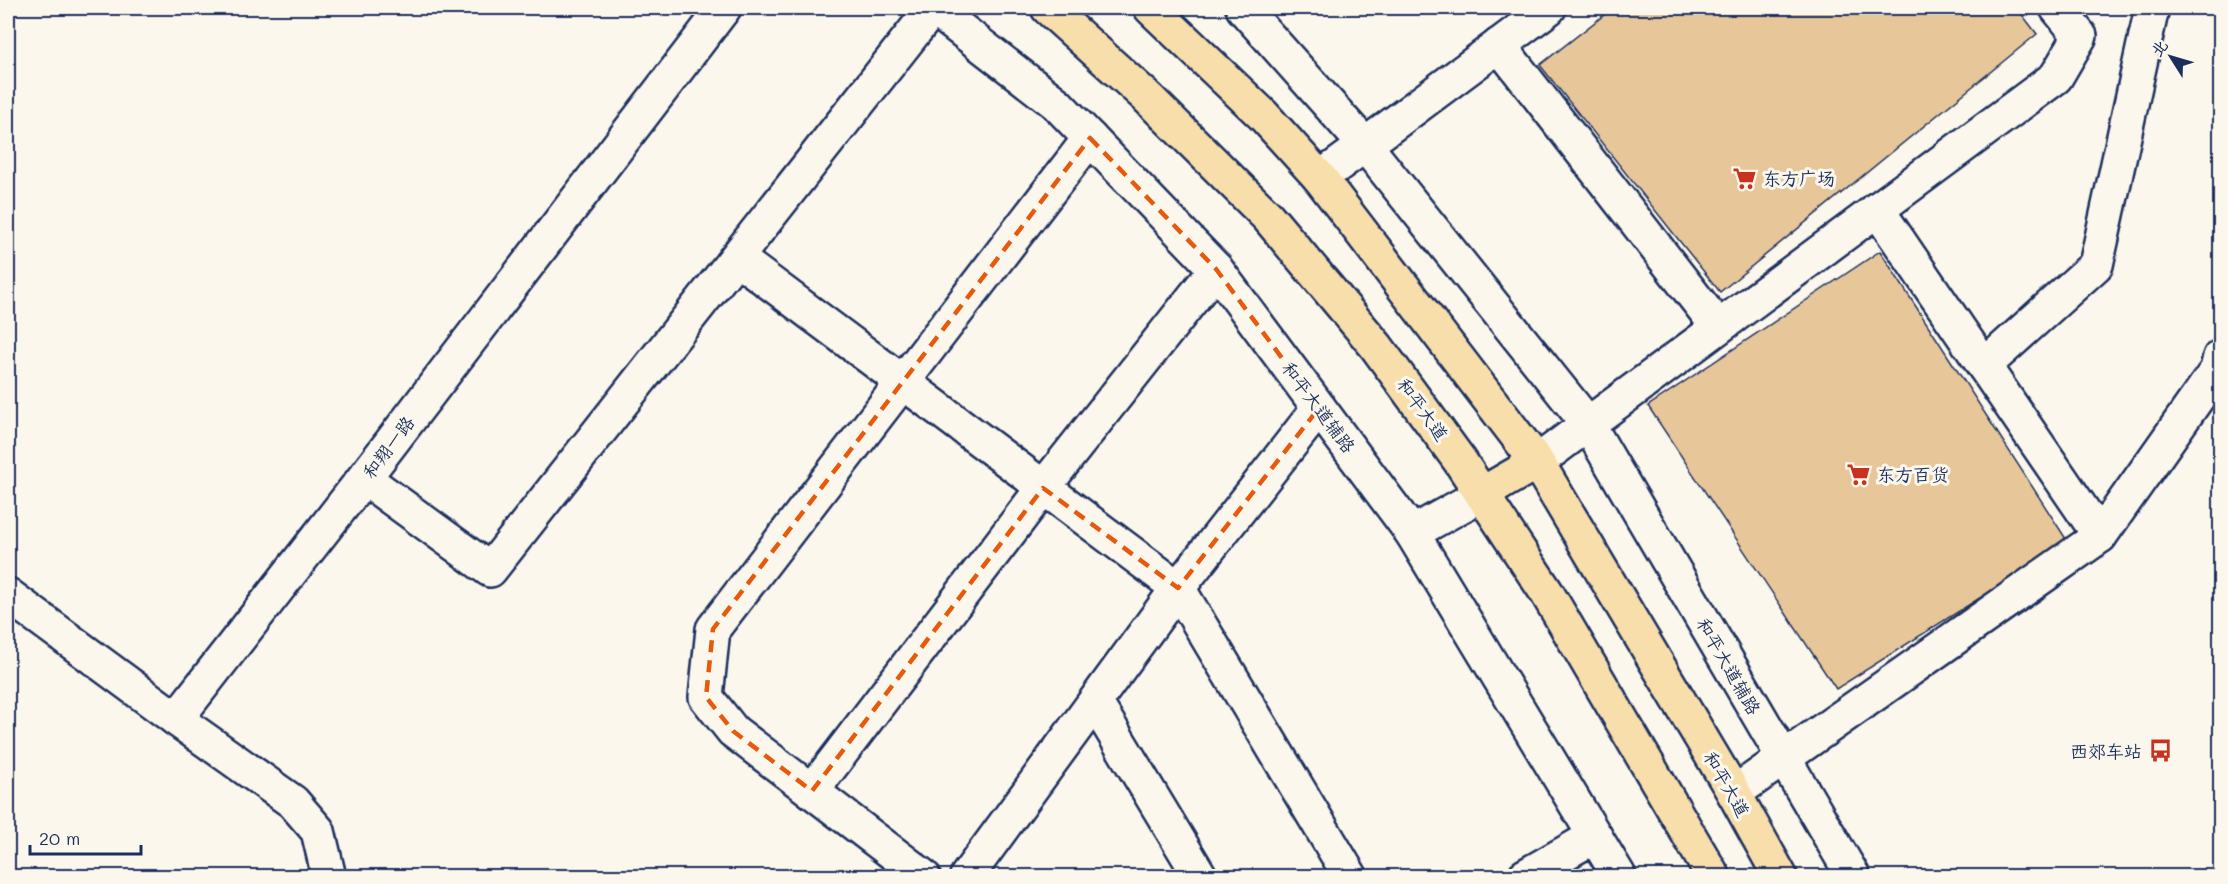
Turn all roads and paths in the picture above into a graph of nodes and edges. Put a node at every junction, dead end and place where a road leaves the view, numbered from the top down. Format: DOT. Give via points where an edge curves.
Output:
graph roads {
  1 [pos="724,8"];
  2 [pos="933,8"];
  3 [pos="1048,8"];
  4 [pos="1152,8"];
  5 [pos="1243,8"];
  6 [pos="1549,8"];
  7 [pos="2057,8"];
  8 [pos="2152,8"];
  9 [pos="1499,45"];
  10 [pos="1090,138"];
  11 [pos="1365,145"];
  12 [pos="1320,178"];
  13 [pos="1877,209"];
  14 [pos="737,258"];
  15 [pos="1216,269"];
  16 [pos="1718,327"];
  17 [pos="2220,357"];
  18 [pos="1984,366"];
  19 [pos="902,382"];
  20 [pos="1319,408"];
  21 [pos="1588,424"];
  22 [pos="1537,462"];
  23 [pos="364,478"];
  24 [pos="1043,488"];
  25 [pos="1482,494"];
  26 [pos="1412,533"];
  27 [pos="2100,536"];
  28 [pos="1178,588"];
  29 [pos="8,595"];
  30 [pos="1095,702"];
  31 [pos="176,718"];
  32 [pos="1783,759"];
  33 [pos="812,791"];
  34 [pos="1734,793"];
  35 [pos="1594,836"];
  36 [pos="1705,871"];
  37 [pos="327,876"];
  38 [pos="923,876"];
  39 [pos="968,876"];
  40 [pos="1200,876"];
  41 [pos="1350,876"];
  42 [pos="1525,876"];
  43 [pos="1619,876"];
  44 [pos="1780,876"];
  45 [pos="1852,876"];
  1 -- 23 [label="street, 和翔一路"];
  2 -- 10 [label="street, 和平大道辅路" via="1057,104"];
  2 -- 14 [label="street"];
  3 -- 25 [label="highway, 和平大道" via="1148,98 1268,217 1376,346"];
  4 -- 12 [label="highway, 和平大道" via="1263,115"];
  5 -- 11 [label="street, 和平大道辅路"];
  6 -- 9 [label="street"];
  7 -- 13 [label="street" via="2080,36 2056,77"];
  8 -- 18 [label="street" via="2096,265"];
  9 -- 11 [label="street"];
  9 -- 16 [label="street"];
  10 -- 15 [label="street, 和平大道辅路"];
  10 -- 19 [label="street"];
  11 -- 12 [label="street"];
  11 -- 21 [label="street, 和平大道辅路"];
  12 -- 22 [label="highway, 和平大道"];
  13 -- 16 [label="street"];
  13 -- 18 [label="street"];
  14 -- 19 [label="street"];
  14 -- 23 [label="street" via="490,570"];
  15 -- 20 [label="street, 和平大道辅路"];
  15 -- 24 [label="street"];
  16 -- 21 [label="street"];
  17 -- 27 [label="street" via="2217,370"];
  18 -- 27 [label="street"];
  19 -- 24 [label="street"];
  19 -- 33 [label="street" via="713,629 706,697 733,731"];
  20 -- 26 [label="street, 和平大道辅路"];
  20 -- 28 [label="street"];
  21 -- 22 [label="street"];
  21 -- 32 [label="street, 和平大道辅路"];
  22 -- 25 [label="highway"];
  22 -- 34 [label="highway, 和平大道"];
  23 -- 31 [label="street, 和翔一路"];
  24 -- 28 [label="street"];
  24 -- 33 [label="street"];
  25 -- 26 [label="street"];
  25 -- 36 [label="highway, 和平大道" via="1547,594"];
  26 -- 35 [label="street, 和平大道辅路"];
  27 -- 32 [label="street"];
  28 -- 30 [label="street"];
  28 -- 41 [label="street"];
  29 -- 31 [label="street"];
  30 -- 39 [label="street"];
  30 -- 40 [label="street"];
  31 -- 37 [label="street" via="292,802 318,831"];
  32 -- 34 [label="street"];
  32 -- 45 [label="street, 和平大道辅路"];
  33 -- 38 [label="street"];
  34 -- 44 [label="highway, 和平大道"];
  35 -- 42 [label="street"];
  35 -- 43 [label="street, 和平大道辅路"];
}
